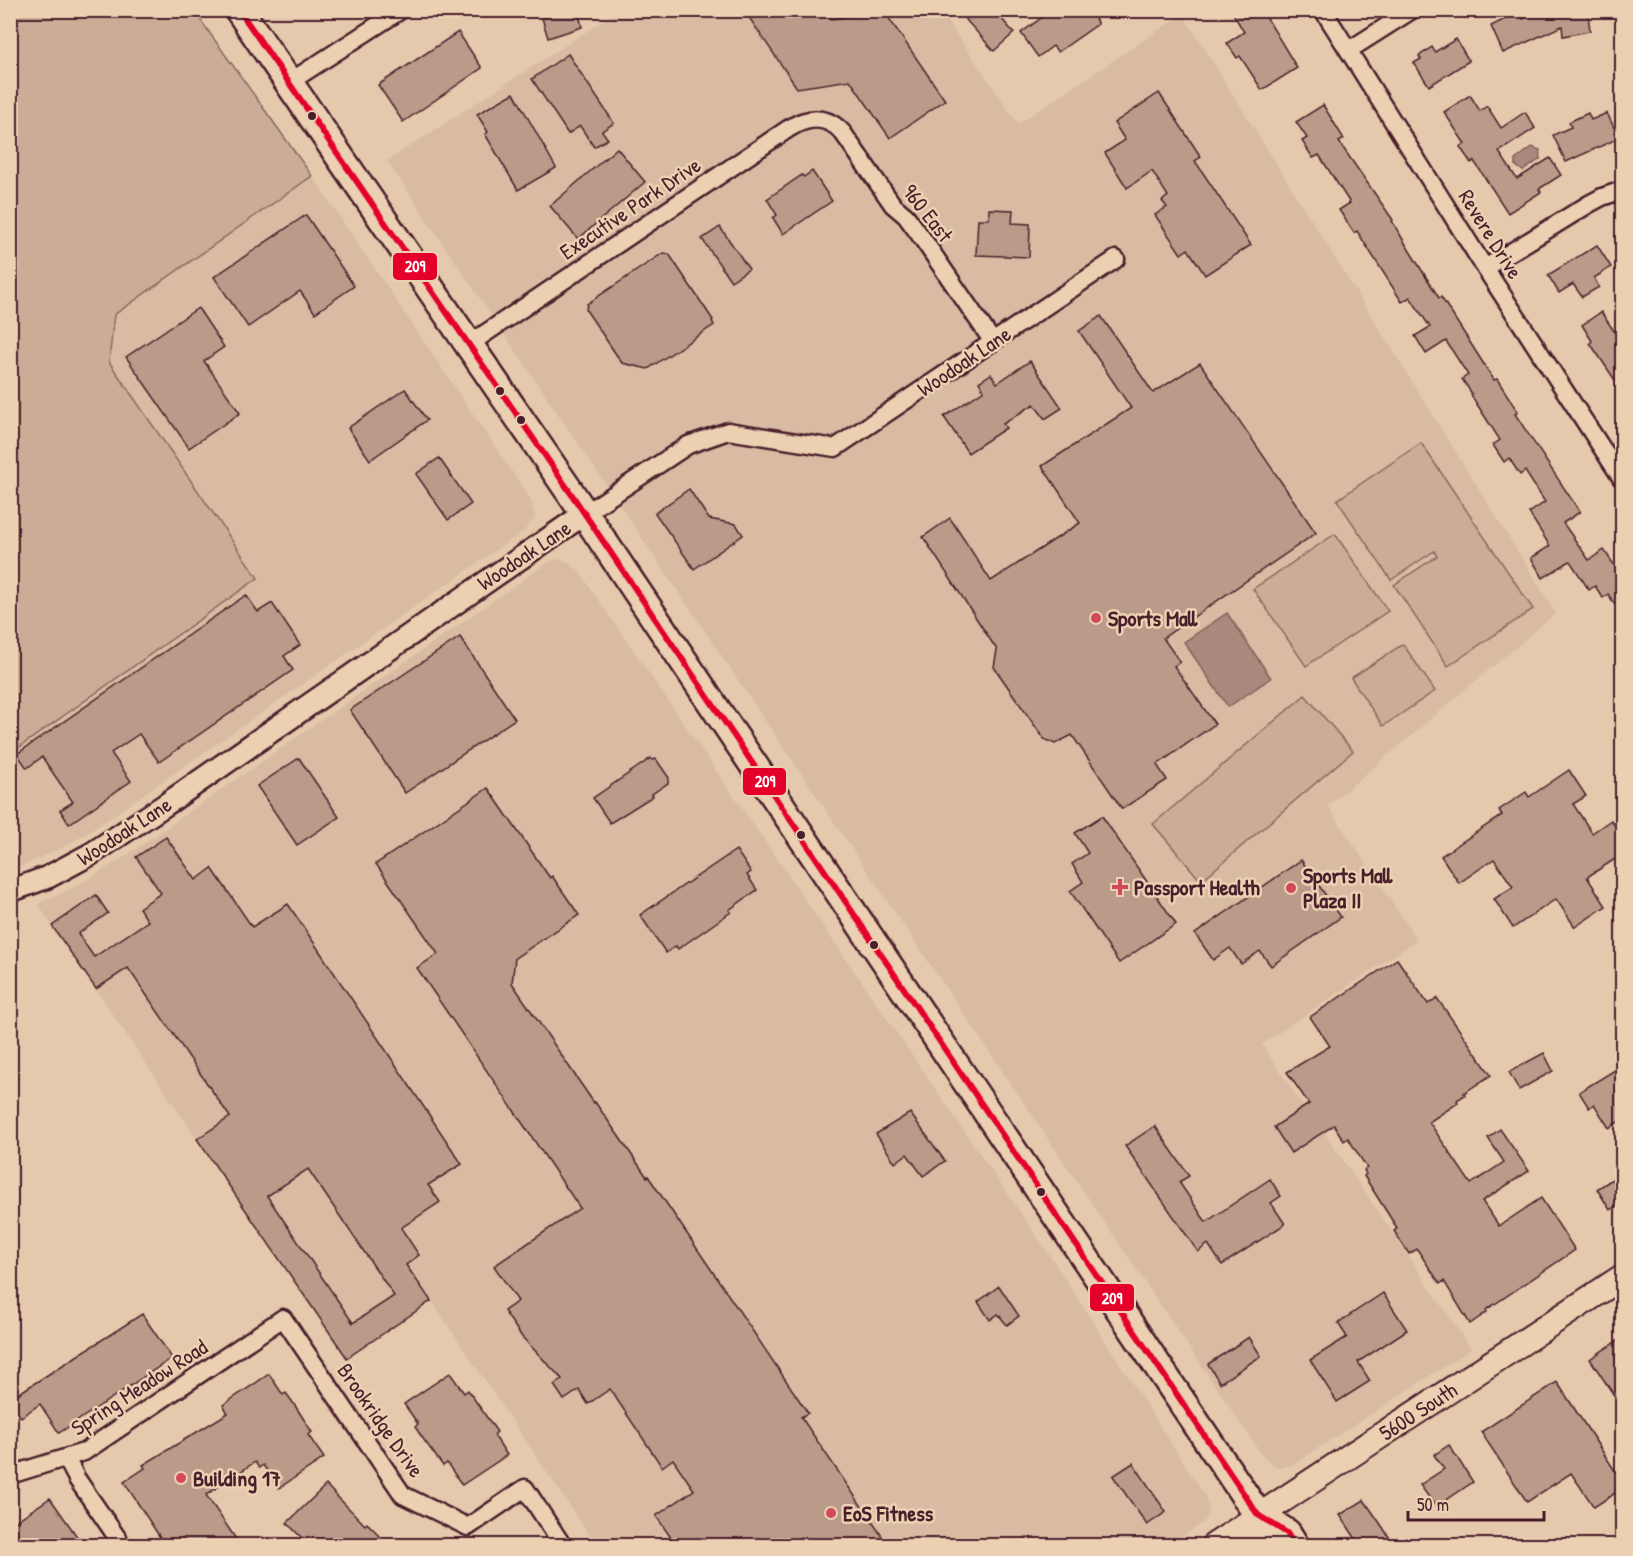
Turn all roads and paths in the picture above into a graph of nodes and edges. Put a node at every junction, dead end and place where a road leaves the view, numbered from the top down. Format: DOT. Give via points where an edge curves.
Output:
graph roads {
  1 [pos="239,10"];
  2 [pos="401,10"];
  3 [pos="1323,10"];
  4 [pos="1412,10"];
  5 [pos="1349,50"];
  6 [pos="288,83"];
  7 [pos="822,119"];
  8 [pos="1623,190"];
  9 [pos="1116,259"];
  10 [pos="1485,268"];
  11 [pos="993,342"];
  12 [pos="468,345"];
  13 [pos="1623,479"];
  14 [pos="584,514"];
  15 [pos="10,891"];
  16 [pos="1623,1277"];
  17 [pos="283,1318"];
  18 [pos="66,1458"];
  19 [pos="10,1475"];
  20 [pos="1258,1515"];
  21 [pos="123,1545"];
  22 [pos="563,1545"];
  23 [pos="1213,1545"];
  24 [pos="1263,1545"];
  25 [pos="1295,1545"];
  1 -- 6 [label="main road"];
  2 -- 6 [label="street"];
  3 -- 5 [label="street, Revere Drive"];
  4 -- 5 [label="street"];
  5 -- 10 [label="street, Revere Drive"];
  6 -- 12 [label="main road"];
  7 -- 11 [label="street, 960 East" via="843,133"];
  7 -- 12 [label="street, Executive Park Drive" via="803,120 788,129"];
  8 -- 10 [label="street" via="1589,204"];
  9 -- 11 [label="street, Woodoak Lane"];
  10 -- 13 [label="street, Revere Drive"];
  11 -- 14 [label="street, Woodoak Lane" via="835,448 728,431 688,444"];
  12 -- 14 [label="main road"];
  14 -- 15 [label="street, Woodoak Lane" via="91,854 48,877"];
  14 -- 20 [label="main road"];
  16 -- 20 [label="main road, 5600 South"];
  17 -- 18 [label="street, Spring Meadow Road" via="84,1452"];
  17 -- 22 [label="street, Brookridge Drive" via="403,1495 468,1527 525,1488"];
  18 -- 19 [label="street, Spring Meadow Road"];
  18 -- 21 [label="street"];
  20 -- 23 [label="main road, 5600 South"];
  20 -- 24 [label="main road"];
  20 -- 25 [label="main road" via="1287,1533"];
}
